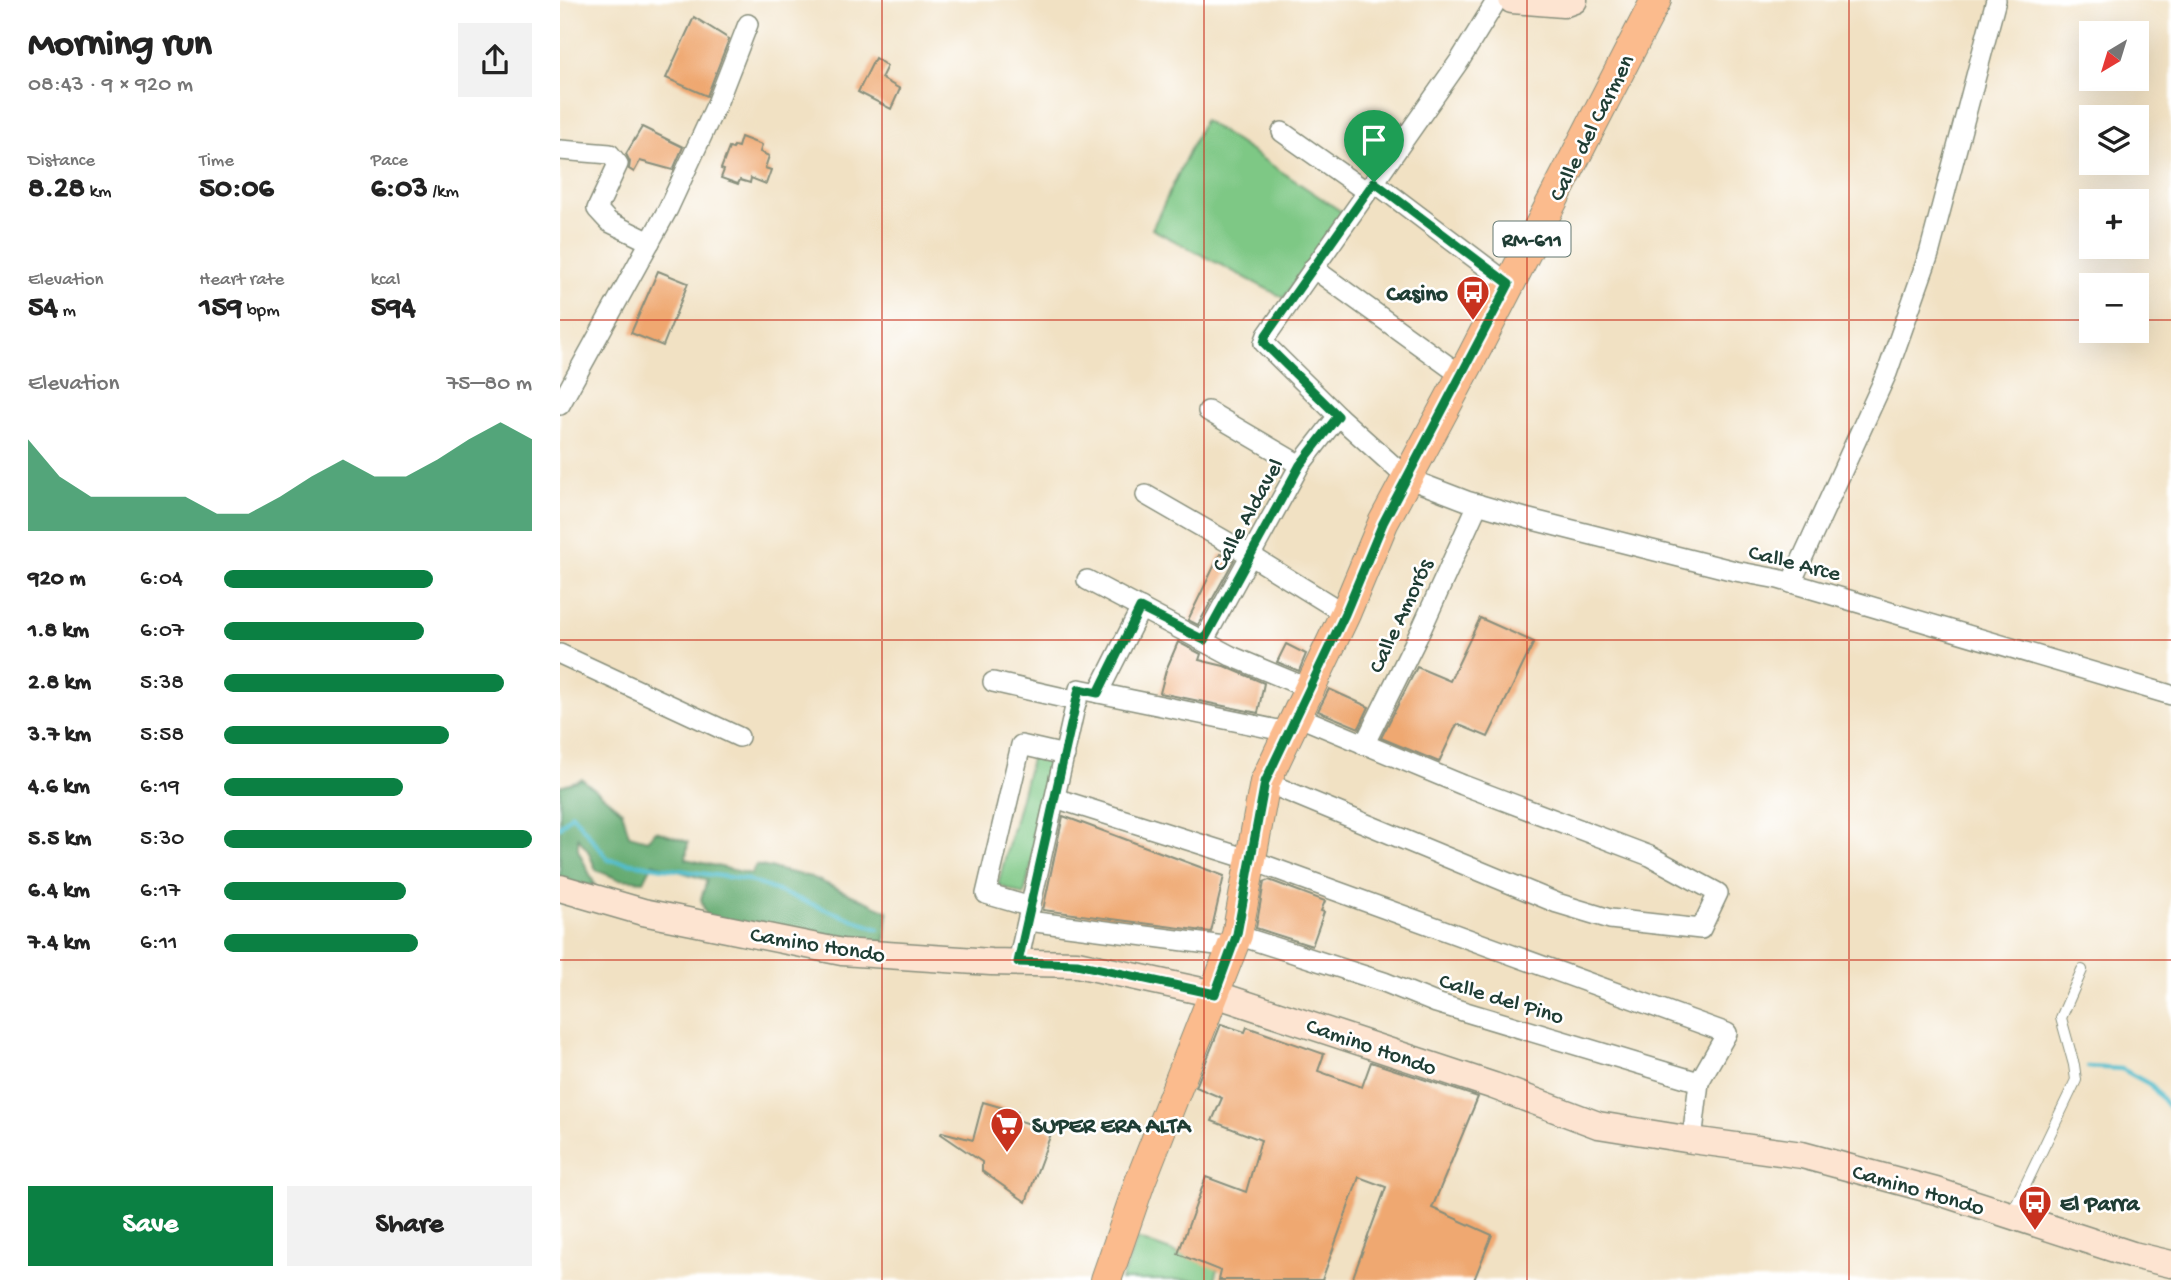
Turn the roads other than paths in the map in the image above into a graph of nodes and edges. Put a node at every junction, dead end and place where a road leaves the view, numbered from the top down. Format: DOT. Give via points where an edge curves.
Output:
graph roads {
  1 [pos="1497,0"];
  2 [pos="1511,0"];
  3 [pos="1574,0"];
  4 [pos="1656,0"];
  5 [pos="1996,0"];
  6 [pos="748,24"];
  7 [pos="1282,132"];
  8 [pos="560,150"];
  9 [pos="1371,187"];
  10 [pos="650,242"];
  11 [pos="1313,268"];
  12 [pos="1509,284"];
  13 [pos="1462,376"];
  14 [pos="560,405"];
  15 [pos="1208,411"];
  16 [pos="1338,416"];
  17 [pos="1300,465"];
  18 [pos="1407,478"];
  19 [pos="1146,495"];
  20 [pos="1478,504"];
  21 [pos="1250,555"];
  22 [pos="1087,580"];
  23 [pos="1791,583"];
  24 [pos="1140,608"];
  25 [pos="1345,614"];
  26 [pos="1204,640"];
  27 [pos="560,653"];
  28 [pos="993,681"];
  29 [pos="1098,693"];
  30 [pos="2171,695"];
  31 [pos="1077,701"];
  32 [pos="1299,712"];
  33 [pos="739,737"];
  34 [pos="1364,745"];
  35 [pos="1065,755"];
  36 [pos="1265,782"];
  37 [pos="1055,798"];
  38 [pos="1251,860"];
  39 [pos="560,888"];
  40 [pos="1029,914"];
  41 [pos="1234,941"];
  42 [pos="1018,962"];
  43 [pos="2082,970"];
  44 [pos="1215,994"];
  45 [pos="1699,1082"];
  46 [pos="1692,1140"];
  47 [pos="2011,1215"];
  48 [pos="2171,1264"];
  49 [pos="1106,1280"];
  1 -- 9 [label="street"];
  2 -- 3 [label="main road" via="1563,4"];
  4 -- 12 [label="main road, Calle del Carmen / RM-611"];
  5 -- 23 [label="street" via="1929,254 1887,373"];
  6 -- 10 [label="street" via="718,101"];
  7 -- 9 [label="street"];
  8 -- 10 [label="street" via="610,154 618,164 597,209 610,222"];
  9 -- 11 [label="street"];
  9 -- 12 [label="street"];
  10 -- 14 [label="street"];
  11 -- 13 [label="street"];
  11 -- 16 [label="street" via="1264,343"];
  12 -- 13 [label="main road, Calle del Carmen / RM-611"];
  13 -- 18 [label="main road, Calle del Carmen / RM-611"];
  15 -- 17 [label="street"];
  16 -- 17 [label="street, Calle Aldavel"];
  16 -- 18 [label="street"];
  17 -- 21 [label="street, Calle Aldavel"];
  18 -- 20 [label="street, Calle Arce"];
  18 -- 25 [label="main road, RM-611"];
  19 -- 21 [label="street"];
  20 -- 23 [label="street, Calle Arce"];
  20 -- 34 [label="street, Calle Amorós"];
  21 -- 25 [label="street"];
  21 -- 26 [label="street, Calle Aldavel"];
  22 -- 24 [label="street"];
  23 -- 30 [label="street, Calle Arce"];
  24 -- 26 [label="street"];
  24 -- 29 [label="street"];
  25 -- 32 [label="main road, RM-611"];
  26 -- 32 [label="street" via="1231,656"];
  27 -- 33 [label="street"];
  28 -- 31 [label="street"];
  29 -- 31 [label="street" via="1079,689"];
  29 -- 32 [label="street"];
  31 -- 35 [label="street"];
  32 -- 34 [label="street"];
  32 -- 36 [label="main road, RM-611"];
  34 -- 36 [label="street" via="1650,856 1718,893 1701,929 1610,919 1557,903"];
  35 -- 37 [label="street"];
  35 -- 40 [label="street, Calle del Pino" via="1021,745 986,894"];
  36 -- 38 [label="main road, RM-611"];
  37 -- 38 [label="street"];
  37 -- 40 [label="street"];
  38 -- 41 [label="main road, RM-611"];
  38 -- 45 [label="street" via="1727,1033"];
  39 -- 42 [label="main road, Camino Hondo" via="643,912 842,951"];
  40 -- 41 [label="street, Calle del Pino"];
  40 -- 42 [label="street"];
  41 -- 44 [label="main road, RM-611"];
  41 -- 45 [label="street, Calle del Pino" via="1384,982 1436,1003"];
  42 -- 44 [label="main road, Camino Hondo" via="1077,964"];
  43 -- 47 [label="lane" via="2061,1017 2076,1080"];
  44 -- 46 [label="main road, Camino Hondo" via="1598,1125"];
  44 -- 49 [label="main road, RM-611"];
  45 -- 46 [label="street"];
  46 -- 47 [label="main road, Camino Hondo" via="1802,1155"];
  47 -- 48 [label="main road, Camino Hondo"];
}
